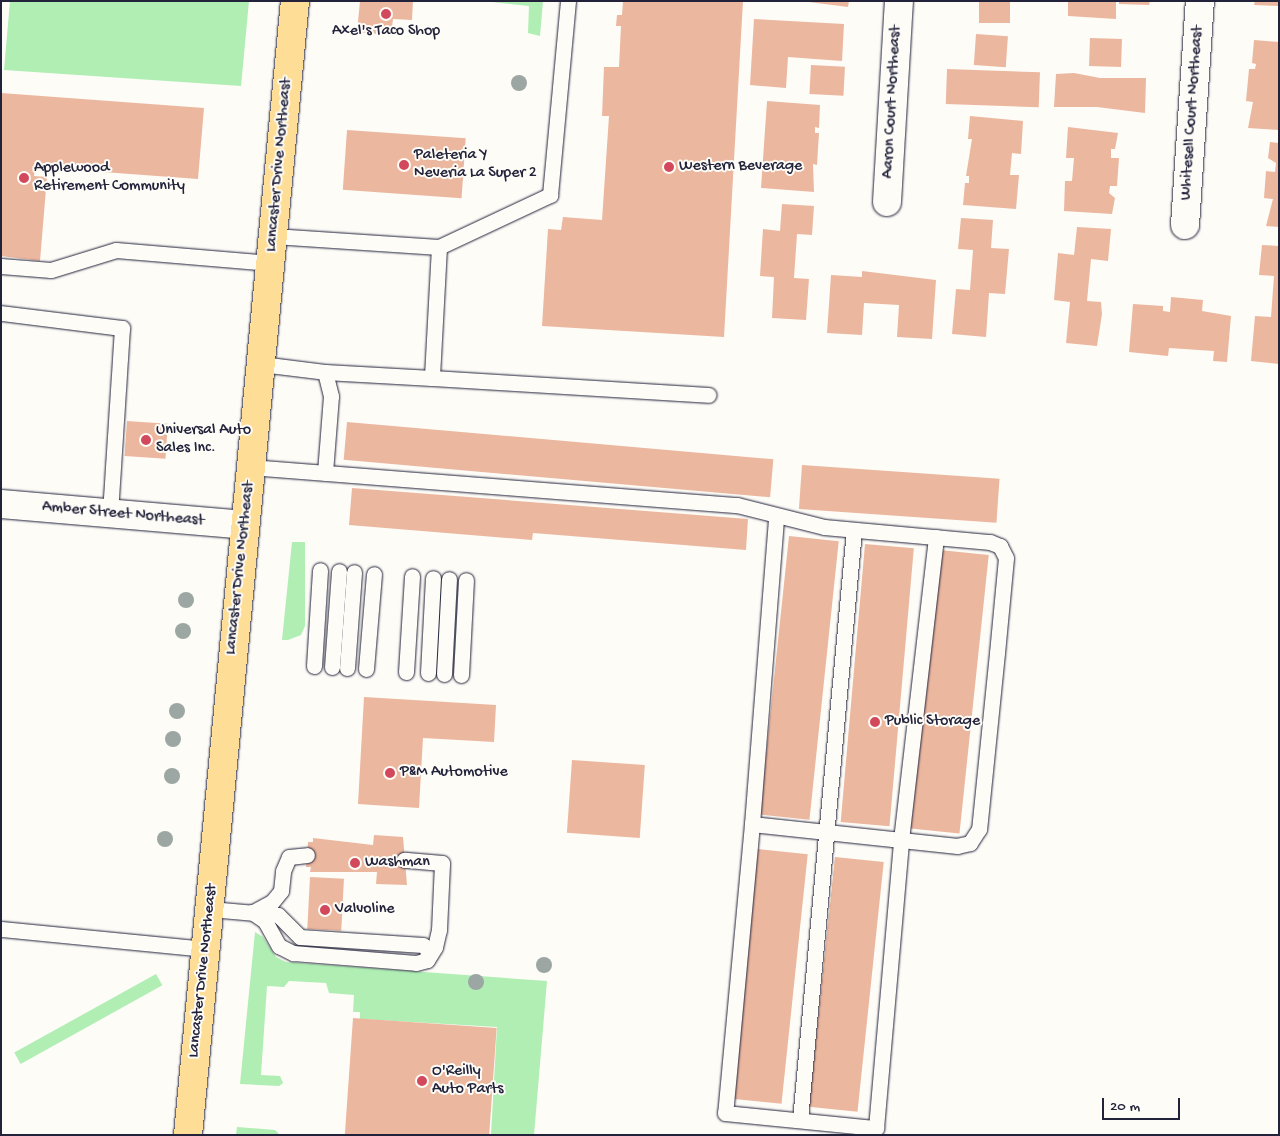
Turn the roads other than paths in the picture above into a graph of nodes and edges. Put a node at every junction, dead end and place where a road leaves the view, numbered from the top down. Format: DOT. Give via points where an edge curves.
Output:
graph roads {
  1 [pos="295,1"];
  2 [pos="568,1"];
  3 [pos="899,1"];
  4 [pos="1200,1"];
  5 [pos="887,202"];
  6 [pos="1185,225"];
  7 [pos="273,236"];
  8 [pos="439,248"];
  9 [pos="270,263"];
  10 [pos="1,266"];
  11 [pos="1,313"];
  12 [pos="261,364"];
  13 [pos="325,372"];
  14 [pos="432,378"];
  15 [pos="708,395"];
  16 [pos="251,467"];
  17 [pos="325,473"];
  18 [pos="1,504"];
  19 [pos="110,514"];
  20 [pos="776,516"];
  21 [pos="245,525"];
  22 [pos="854,530"];
  23 [pos="936,537"];
  24 [pos="320,570"];
  25 [pos="346,572"];
  26 [pos="374,574"];
  27 [pos="412,576"];
  28 [pos="433,578"];
  29 [pos="450,579"];
  30 [pos="466,580"];
  31 [pos="314,666"];
  32 [pos="340,668"];
  33 [pos="366,669"];
  34 [pos="406,672"];
  35 [pos="428,673"];
  36 [pos="444,674"];
  37 [pos="461,675"];
  38 [pos="752,824"];
  39 [pos="824,832"];
  40 [pos="901,840"];
  41 [pos="307,855"];
  42 [pos="404,860"];
  43 [pos="210,909"];
  44 [pos="252,912"];
  45 [pos="1,929"];
  46 [pos="206,949"];
  47 [pos="426,960"];
  48 [pos="800,1120"];
  49 [pos="188,1135"];
  1 -- 7 [label="main road, Lancaster Drive Northeast"];
  2 -- 8 [label="lane" via="550,195"];
  3 -- 5 [label="street, Aaron Court Northeast"];
  4 -- 6 [label="street, Whitesell Court Northeast"];
  7 -- 8 [label="lane"];
  7 -- 9 [label="main road, Lancaster Drive Northeast"];
  8 -- 14 [label="lane"];
  9 -- 10 [label="lane" via="116,250 51,270"];
  9 -- 12 [label="main road, Lancaster Drive Northeast"];
  11 -- 19 [label="lane" via="122,328"];
  12 -- 13 [label="lane"];
  12 -- 16 [label="main road, Lancaster Drive Northeast"];
  13 -- 14 [label="lane"];
  13 -- 17 [label="lane" via="331,396"];
  14 -- 15 [label="lane"];
  16 -- 17 [label="lane"];
  16 -- 21 [label="main road, Lancaster Drive Northeast"];
  17 -- 20 [label="lane" via="737,505"];
  18 -- 19 [label="street, Amber Street Northeast"];
  19 -- 21 [label="street, Amber Street Northeast"];
  20 -- 22 [label="lane"];
  20 -- 38 [label="lane"];
  21 -- 43 [label="main road, Lancaster Drive Northeast"];
  22 -- 23 [label="lane"];
  22 -- 39 [label="lane"];
  23 -- 40 [label="lane"];
  23 -- 40 [label="lane" via="990,542 1000,546 1006,558 980,819 970,843 957,846"];
  24 -- 31 [label="lane"];
  25 -- 32 [label="lane"];
  26 -- 33 [label="lane"];
  27 -- 34 [label="lane"];
  28 -- 35 [label="lane"];
  29 -- 36 [label="lane"];
  30 -- 37 [label="lane"];
  38 -- 39 [label="lane"];
  38 -- 48 [label="lane" via="725,1113"];
  39 -- 40 [label="lane"];
  39 -- 48 [label="lane"];
  40 -- 48 [label="lane" via="876,1128"];
  41 -- 44 [label="lane" via="289,857 282,871 281,890 272,902"];
  42 -- 47 [label="lane" via="442,863 439,930 436,947"];
  43 -- 44 [label="lane"];
  43 -- 46 [label="main road, Lancaster Drive Northeast"];
  44 -- 47 [label="lane" via="264,921 279,946 293,953 416,963"];
  44 -- 47 [label="lane" via="278,915 300,937 423,945 428,949"];
  45 -- 46 [label="lane"];
  46 -- 49 [label="main road, Lancaster Drive Northeast"];
}
